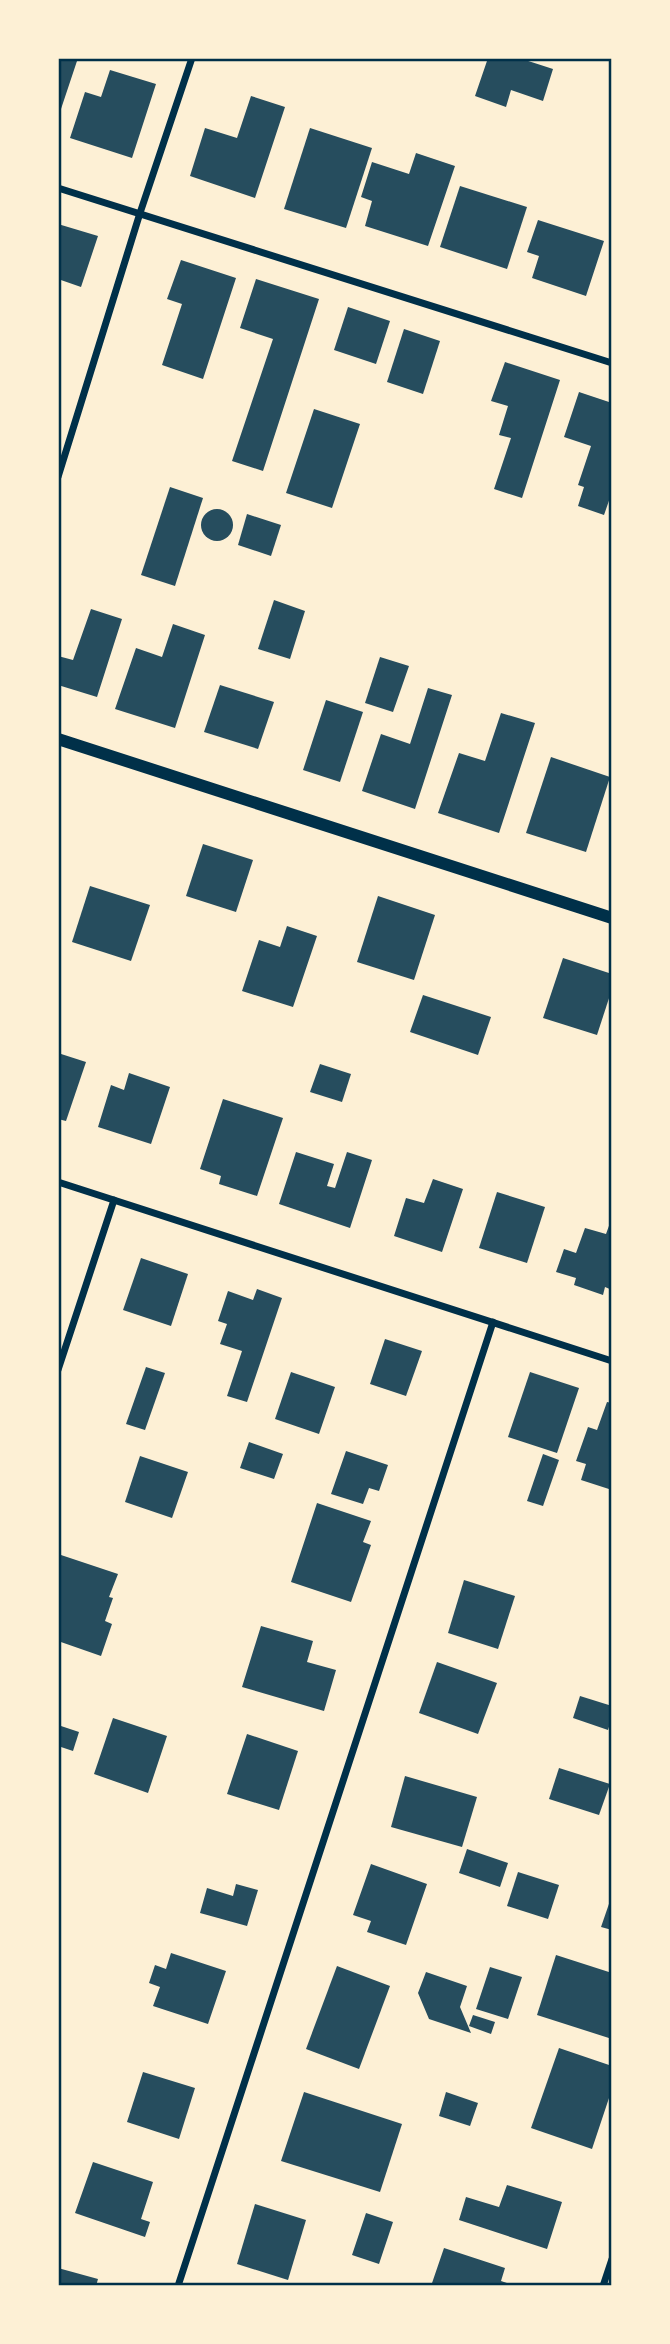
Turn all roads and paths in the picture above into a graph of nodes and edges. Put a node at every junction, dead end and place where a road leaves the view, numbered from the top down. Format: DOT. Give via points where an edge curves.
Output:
graph roads {
  1 [pos="191,58"];
  2 [pos="58,188"];
  3 [pos="140,213"];
  4 [pos="612,363"];
  5 [pos="58,477"];
  6 [pos="58,739"];
  7 [pos="612,918"];
  8 [pos="58,1182"];
  9 [pos="114,1200"];
  10 [pos="493,1322"];
  11 [pos="612,1361"];
  12 [pos="58,1370"];
  13 [pos="612,2259"];
  14 [pos="178,2286"];
  15 [pos="603,2286"];
  1 -- 3 [label="street"];
  2 -- 3 [label="street"];
  3 -- 4 [label="street"];
  3 -- 5 [label="street"];
  6 -- 7 [label="street"];
  8 -- 9 [label="street"];
  9 -- 10 [label="street"];
  9 -- 12 [label="street"];
  10 -- 11 [label="street"];
  10 -- 14 [label="street"];
  13 -- 15 [label="street"];
}
